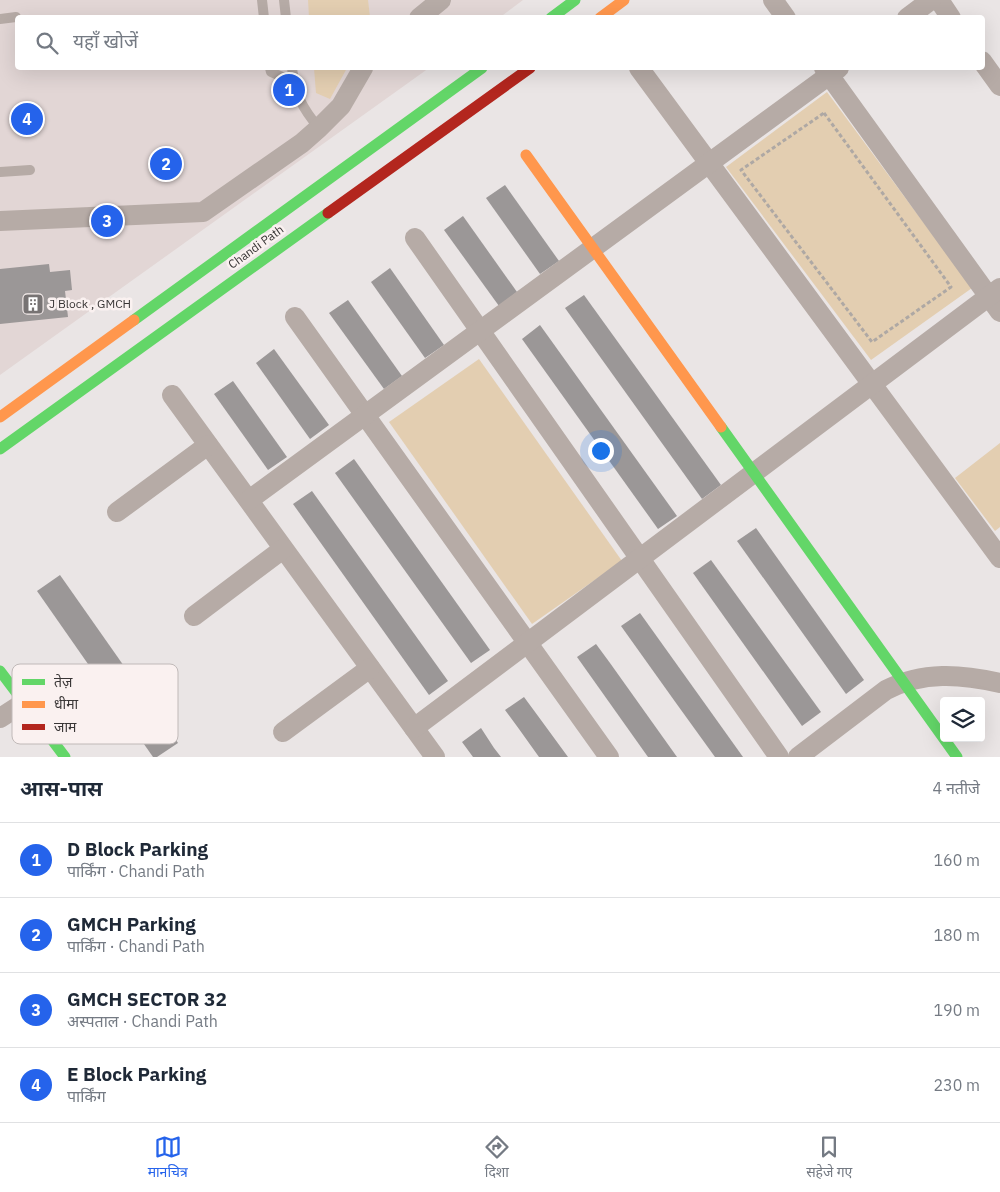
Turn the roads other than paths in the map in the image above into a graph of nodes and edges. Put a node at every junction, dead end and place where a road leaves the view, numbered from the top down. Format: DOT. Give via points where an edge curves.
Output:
graph roads {
  1 [pos="262,0"];
  2 [pos="284,0"];
  3 [pos="441,0"];
  4 [pos="575,0"];
  5 [pos="624,0"];
  6 [pos="773,0"];
  7 [pos="931,0"];
  8 [pos="939,0"];
  9 [pos="264,15"];
  10 [pos="286,15"];
  11 [pos="423,15"];
  12 [pos="555,15"];
  13 [pos="604,15"];
  14 [pos="784,15"];
  15 [pos="911,15"];
  16 [pos="949,15"];
  17 [pos="15,16"];
  18 [pos="0,19"];
  19 [pos="985,65"];
  20 [pos="270,70"];
  21 [pos="292,70"];
  22 [pos="362,70"];
  23 [pos="479,70"];
  24 [pos="527,70"];
  25 [pos="640,70"];
  26 [pos="831,70"];
  27 [pos="294,82"];
  28 [pos="1000,86"];
  29 [pos="319,128"];
  30 [pos="526,155"];
  31 [pos="708,163"];
  32 [pos="30,170"];
  33 [pos="0,172"];
  34 [pos="0,221"];
  35 [pos="416,238"];
  36 [pos="593,248"];
  37 [pos="996,299"];
  38 [pos="295,317"];
  39 [pos="481,330"];
  40 [pos="871,384"];
  41 [pos="172,395"];
  42 [pos="365,415"];
  43 [pos="0,418"];
  44 [pos="208,445"];
  45 [pos="0,449"];
  46 [pos="754,472"];
  47 [pos="249,500"];
  48 [pos="117,512"];
  49 [pos="283,549"];
  50 [pos="641,557"];
  51 [pos="1000,558"];
  52 [pos="194,616"];
  53 [pos="528,642"];
  54 [pos="370,668"];
  55 [pos="0,671"];
  56 [pos="902,682"];
  57 [pos="1000,683"];
  58 [pos="12,686"];
  59 [pos="12,710"];
  60 [pos="0,718"];
  61 [pos="414,728"];
  62 [pos="283,732"];
  63 [pos="56,744"];
  64 [pos="65,757"];
  65 [pos="435,757"];
  66 [pos="609,757"];
  67 [pos="780,757"];
  68 [pos="798,757"];
  69 [pos="957,757"];
  1 -- 9 [label="lane"];
  2 -- 10 [label="lane"];
  3 -- 11 [label="street"];
  4 -- 12 [label="main road"];
  5 -- 13 [label="main road"];
  6 -- 14 [label="street"];
  7 -- 15 [label="street"];
  8 -- 16 [label="street"];
  17 -- 18 [label="lane"];
  19 -- 28 [label="street"];
  20 -- 27 [label="lane"];
  21 -- 27 [label="lane"];
  22 -- 29 [label="street" via="341,106"];
  23 -- 43 [label="main road, Chandi Path"];
  24 -- 45 [label="main road, Chandi Path"];
  25 -- 31 [label="street"];
  26 -- 31 [label="street"];
  26 -- 37 [label="street"];
  27 -- 29 [label="lane" via="302,108"];
  29 -- 34 [label="street" via="202,212"];
  30 -- 36 [label="main road"];
  31 -- 36 [label="street"];
  31 -- 40 [label="street"];
  32 -- 33 [label="lane"];
  35 -- 39 [label="street"];
  36 -- 39 [label="street"];
  36 -- 46 [label="main road"];
  37 -- 40 [label="street"];
  38 -- 42 [label="street"];
  39 -- 42 [label="street"];
  39 -- 50 [label="street"];
  40 -- 46 [label="street"];
  40 -- 51 [label="street"];
  41 -- 44 [label="street"];
  42 -- 47 [label="street"];
  42 -- 53 [label="street"];
  44 -- 47 [label="street"];
  44 -- 48 [label="street"];
  46 -- 50 [label="street"];
  46 -- 56 [label="main road"];
  47 -- 49 [label="street"];
  49 -- 52 [label="street"];
  49 -- 54 [label="street"];
  50 -- 53 [label="street"];
  50 -- 67 [label="street"];
  53 -- 61 [label="street"];
  53 -- 66 [label="street"];
  54 -- 61 [label="street"];
  54 -- 62 [label="street"];
  55 -- 58 [label="main road"];
  56 -- 57 [label="street" via="930,676 969,676"];
  56 -- 68 [label="street" via="886,690"];
  56 -- 69 [label="main road"];
  59 -- 60 [label="street"];
  61 -- 65 [label="street"];
  63 -- 64 [label="main road"];
}
